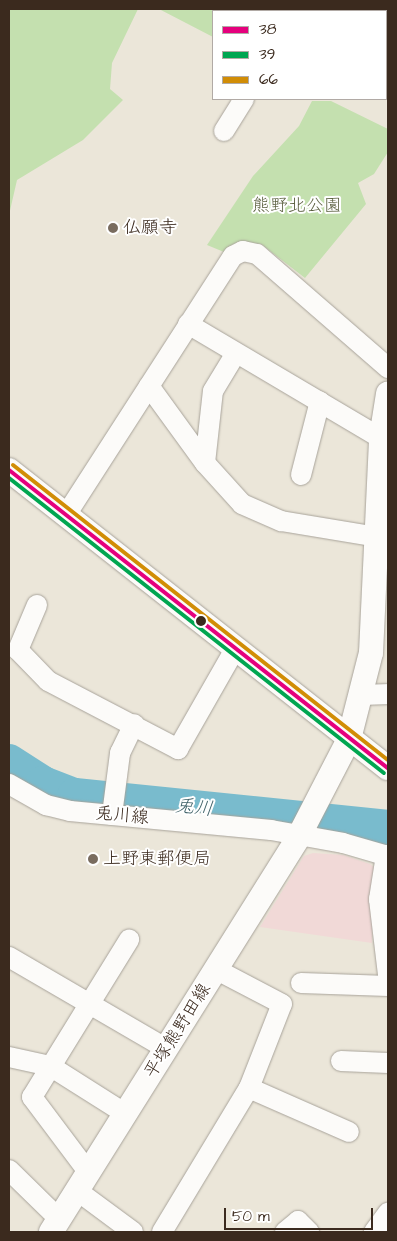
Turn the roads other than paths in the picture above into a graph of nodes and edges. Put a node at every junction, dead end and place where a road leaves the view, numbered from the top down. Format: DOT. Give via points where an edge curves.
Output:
graph roads {
  1 [pos="243,100"];
  2 [pos="224,130"];
  3 [pos="188,324"];
  4 [pos="236,353"];
  5 [pos="388,368"];
  6 [pos="149,386"];
  7 [pos="388,398"];
  8 [pos="320,401"];
  9 [pos="381,438"];
  10 [pos="205,463"];
  11 [pos="9,470"];
  12 [pos="384,475"];
  13 [pos="301,476"];
  14 [pos="66,515"];
  15 [pos="378,537"];
  16 [pos="38,605"];
  17 [pos="235,649"];
  18 [pos="388,694"];
  19 [pos="363,695"];
  20 [pos="134,724"];
  21 [pos="349,739"];
  22 [pos="388,768"];
  23 [pos="9,784"];
  24 [pos="114,804"];
  25 [pos="305,825"];
  26 [pos="387,855"];
  27 [pos="128,940"];
  28 [pos="9,957"];
  29 [pos="217,970"];
  30 [pos="388,975"];
  31 [pos="300,983"];
  32 [pos="388,986"];
  33 [pos="88,1002"];
  34 [pos="167,1049"];
  35 [pos="9,1057"];
  36 [pos="341,1062"];
  37 [pos="388,1063"];
  38 [pos="50,1066"];
  39 [pos="249,1088"];
  40 [pos="126,1114"];
  41 [pos="349,1132"];
  42 [pos="9,1170"];
  43 [pos="84,1182"];
  44 [pos="388,1213"];
  45 [pos="54,1229"];
  46 [pos="134,1232"];
  47 [pos="162,1232"];
  48 [pos="285,1232"];
  49 [pos="309,1232"];
  50 [pos="374,1232"];
  1 -- 2 [label="street"];
  3 -- 4 [label="street"];
  3 -- 5 [label="street" via="233,256 243,251 257,254"];
  3 -- 6 [label="street"];
  4 -- 8 [label="street"];
  4 -- 10 [label="street" via="213,390"];
  6 -- 10 [label="street"];
  6 -- 14 [label="street"];
  7 -- 9 [label="street, 平塚熊野田線"];
  8 -- 9 [label="street"];
  8 -- 13 [label="street"];
  9 -- 12 [label="street, 平塚熊野田線"];
  10 -- 15 [label="street" via="242,504 281,521"];
  11 -- 14 [label="street"];
  12 -- 15 [label="street, 平塚熊野田線"];
  14 -- 17 [label="street"];
  15 -- 19 [label="street, 平塚熊野田線" via="371,653"];
  16 -- 20 [label="street" via="18,650 48,681"];
  17 -- 20 [label="street" via="178,749"];
  17 -- 21 [label="street"];
  18 -- 19 [label="street"];
  19 -- 21 [label="street, 平塚熊野田線"];
  20 -- 24 [label="street" via="120,753"];
  21 -- 22 [label="street"];
  21 -- 25 [label="street, 平塚熊野田線"];
  23 -- 24 [label="street, 兎川線" via="46,805"];
  24 -- 25 [label="street, 兎川線" via="270,830"];
  25 -- 26 [label="street, 兎川線"];
  25 -- 29 [label="street, 平塚熊野田線"];
  26 -- 30 [label="street" via="379,899"];
  27 -- 33 [label="street"];
  28 -- 33 [label="street"];
  29 -- 34 [label="street, 平塚熊野田線"];
  29 -- 39 [label="street" via="282,1004"];
  31 -- 32 [label="street"];
  33 -- 34 [label="street"];
  33 -- 38 [label="street"];
  34 -- 40 [label="street, 平塚熊野田線"];
  35 -- 38 [label="street"];
  36 -- 37 [label="street"];
  38 -- 40 [label="street"];
  38 -- 43 [label="street" via="32,1097"];
  39 -- 41 [label="street"];
  39 -- 47 [label="street"];
  40 -- 43 [label="street, 平塚熊野田線"];
  42 -- 45 [label="street"];
  43 -- 45 [label="street, 平塚熊野田線"];
  43 -- 46 [label="street"];
  44 -- 50 [label="street"];
  48 -- 49 [label="street" via="298,1221"];
}
